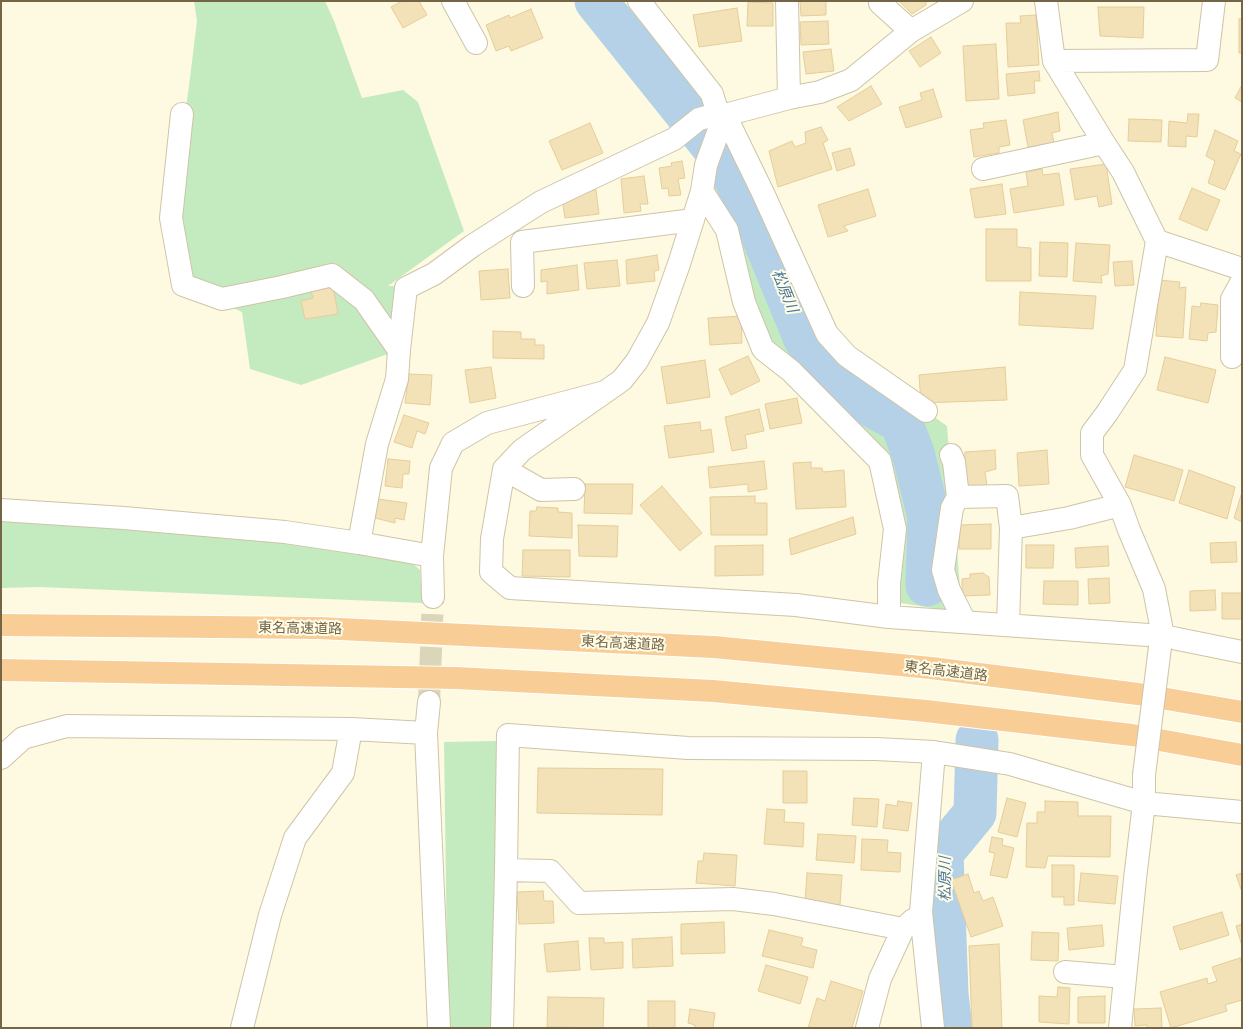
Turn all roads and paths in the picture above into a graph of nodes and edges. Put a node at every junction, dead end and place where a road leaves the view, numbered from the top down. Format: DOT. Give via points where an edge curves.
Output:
graph roads {
  1 [pos="453,1"];
  2 [pos="640,1"];
  3 [pos="787,1"];
  4 [pos="880,1"];
  5 [pos="962,1"];
  6 [pos="1046,1"];
  7 [pos="1214,1"];
  8 [pos="911,32"];
  9 [pos="476,44"];
  10 [pos="1054,61"];
  11 [pos="789,98"];
  12 [pos="182,114"];
  13 [pos="716,119"];
  14 [pos="1104,143"];
  15 [pos="983,169"];
  16 [pos="702,191"];
  17 [pos="693,220"];
  18 [pos="1157,241"];
  19 [pos="1242,269"];
  20 [pos="1242,281"];
  21 [pos="523,286"];
  22 [pos="399,350"];
  23 [pos="1232,356"];
  24 [pos="605,392"];
  25 [pos="926,411"];
  26 [pos="951,455"];
  27 [pos="504,469"];
  28 [pos="574,489"];
  29 [pos="958,497"];
  30 [pos="1120,504"];
  31 [pos="1,510"];
  32 [pos="1011,528"];
  33 [pos="359,543"];
  34 [pos="432,556"];
  35 [pos="432,597"];
  36 [pos="889,617"];
  37 [pos="965,622"];
  38 [pos="1,625"];
  39 [pos="1008,625"];
  40 [pos="1161,641"];
  41 [pos="1242,652"];
  42 [pos="1,670"];
  43 [pos="429,702"];
  44 [pos="1242,712"];
  45 [pos="351,730"];
  46 [pos="426,733"];
  47 [pos="23,738"];
  48 [pos="1,742"];
  49 [pos="942,753"];
  50 [pos="1242,755"];
  51 [pos="1,758"];
  52 [pos="1144,803"];
  53 [pos="1242,812"];
  54 [pos="506,870"];
  55 [pos="921,912"];
  56 [pos="903,929"];
  57 [pos="1065,972"];
  58 [pos="1125,977"];
  59 [pos="242,1028"];
  60 [pos="439,1028"];
  61 [pos="502,1028"];
  62 [pos="867,1028"];
  63 [pos="933,1028"];
  64 [pos="1120,1028"];
  1 -- 9 [label="street"];
  2 -- 13 [label="street" via="712,94"];
  3 -- 11 [label="street"];
  4 -- 8 [label="street"];
  5 -- 8 [label="street"];
  6 -- 10 [label="street"];
  7 -- 10 [label="street" via="1207,60"];
  8 -- 11 [label="street" via="851,80 820,92"];
  10 -- 14 [label="street"];
  11 -- 13 [label="street"];
  12 -- 22 [label="street" via="171,218 183,285 222,299 332,275 364,300"];
  13 -- 16 [label="street"];
  13 -- 22 [label="street" via="541,202 472,246 434,274 406,288"];
  13 -- 25 [label="street" via="773,214 827,334 847,356"];
  14 -- 15 [label="street"];
  14 -- 18 [label="street" via="1123,172"];
  16 -- 17 [label="street"];
  16 -- 36 [label="street" via="727,230 744,302 763,349 791,371 880,461 895,529 889,583"];
  17 -- 21 [label="street" via="522,242"];
  17 -- 24 [label="street" via="658,323 637,361 622,380"];
  18 -- 19 [label="street"];
  18 -- 30 [label="street" via="1135,370 1092,433 1092,455"];
  20 -- 23 [label="street" via="1232,299"];
  22 -- 33 [label="street" via="396,378 377,444"];
  24 -- 27 [label="street" via="522,450"];
  24 -- 34 [label="street" via="487,423 453,443 441,468"];
  26 -- 29 [label="street"];
  27 -- 28 [label="street" via="541,490"];
  27 -- 36 [label="street" via="492,539 491,572 510,588 796,605"];
  29 -- 32 [label="street" via="1007,496"];
  29 -- 37 [label="street" via="952,508 943,570 949,590"];
  30 -- 32 [label="street" via="1069,518"];
  30 -- 40 [label="street" via="1154,589"];
  31 -- 33 [label="street" via="277,531"];
  32 -- 39 [label="street"];
  33 -- 34 [label="street"];
  34 -- 35 [label="street"];
  36 -- 37 [label="street"];
  37 -- 39 [label="street"];
  38 -- 44 [label="highway, 東名高速道路" via="319,628 714,647 931,668 1138,694"];
  39 -- 40 [label="street"];
  40 -- 41 [label="street"];
  40 -- 52 [label="street, bridge" via="1144,775"];
  42 -- 50 [label="highway" via="456,678 713,691 926,711 1132,735"];
  43 -- 46 [label="street"];
  45 -- 46 [label="street"];
  45 -- 47 [label="street" via="67,726"];
  45 -- 59 [label="street" via="343,773 295,838 270,915"];
  46 -- 60 [label="street"];
  47 -- 48 [label="street"];
  47 -- 51 [label="street"];
  49 -- 52 [label="street" via="1010,764"];
  49 -- 54 [label="street" via="876,749 688,748 508,735"];
  49 -- 55 [label="street"];
  52 -- 53 [label="street"];
  52 -- 58 [label="street"];
  54 -- 56 [label="street" via="550,871 579,903 734,899 774,904"];
  54 -- 61 [label="street"];
  55 -- 56 [label="street"];
  55 -- 63 [label="street"];
  56 -- 62 [label="street" via="880,979"];
  57 -- 58 [label="street"];
  58 -- 64 [label="street"];
}
